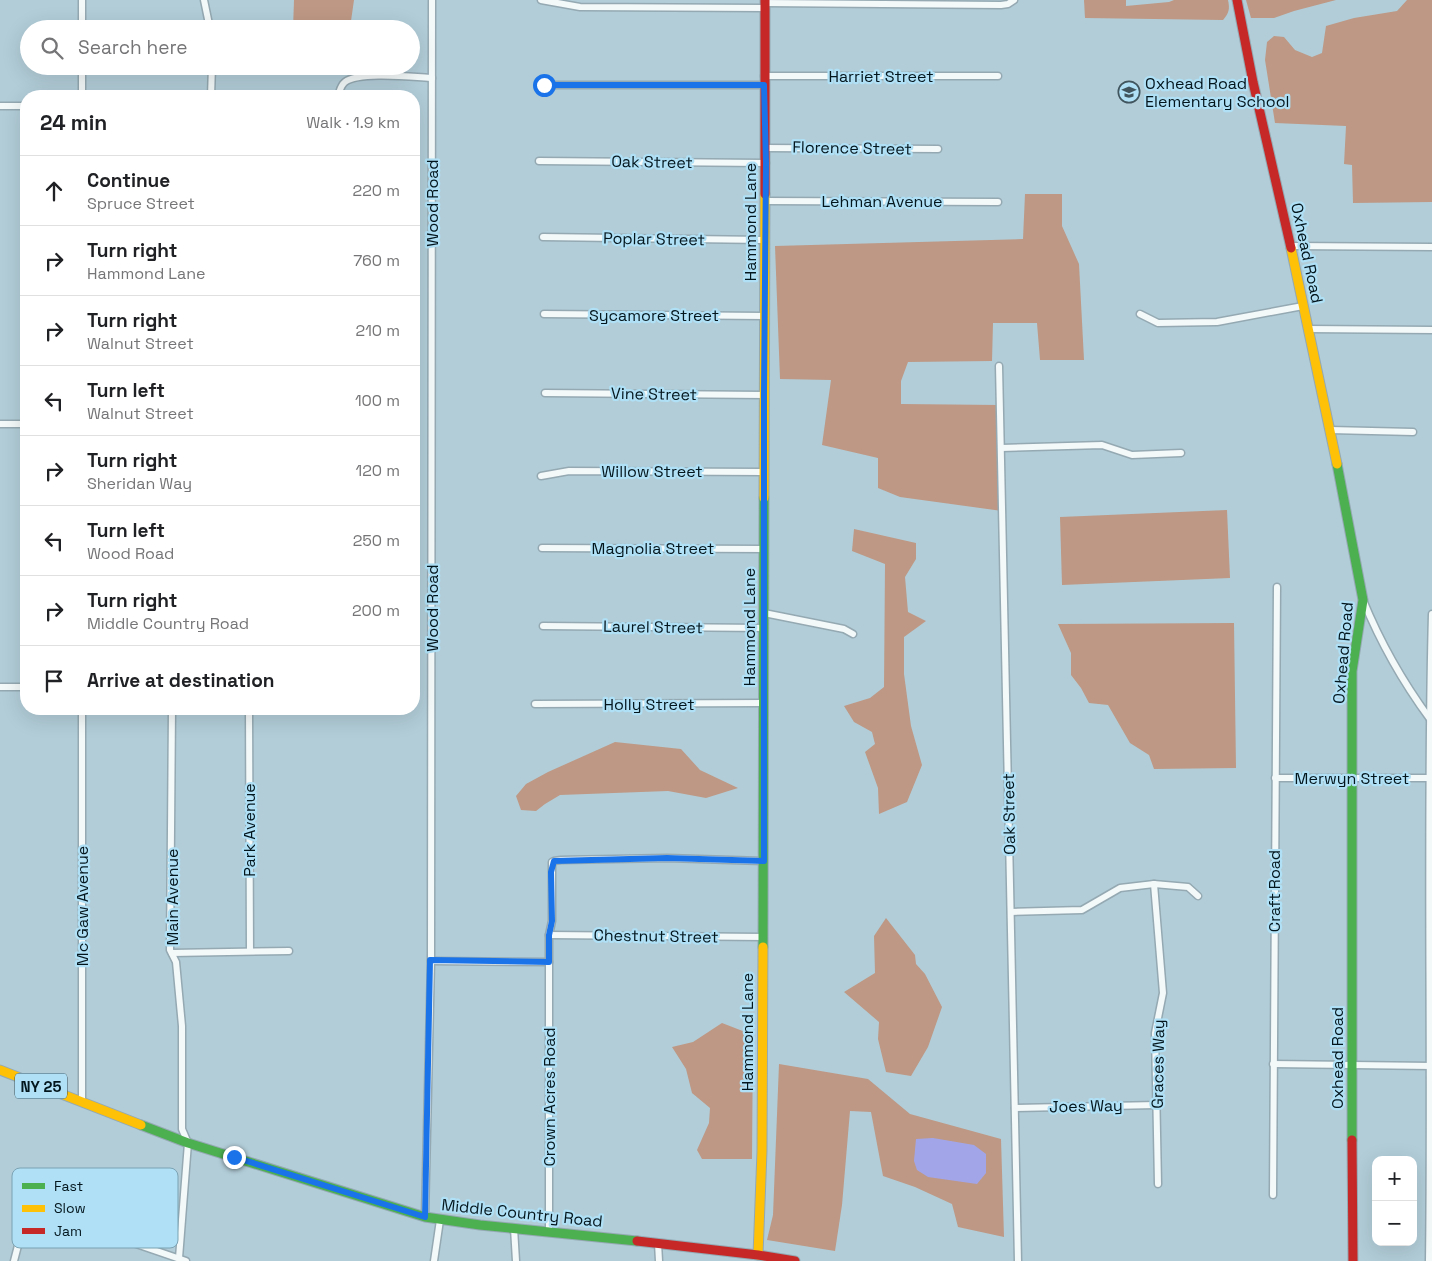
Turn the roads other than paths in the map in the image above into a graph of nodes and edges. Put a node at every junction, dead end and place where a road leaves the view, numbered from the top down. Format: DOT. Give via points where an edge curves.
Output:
graph roads {
  1 [pos="82,0"];
  2 [pos="204,0"];
  3 [pos="432,0"];
  4 [pos="541,0"];
  5 [pos="1014,0"];
  6 [pos="1237,0"];
  7 [pos="765,4"];
  8 [pos="82,20"];
  9 [pos="208,20"];
  10 [pos="82,75"];
  11 [pos="212,75"];
  12 [pos="998,76"];
  13 [pos="432,78"];
  14 [pos="764,81"];
  15 [pos="544,85"];
  16 [pos="82,90"];
  17 [pos="211,90"];
  18 [pos="339,90"];
  19 [pos="0,106"];
  20 [pos="20,106"];
  21 [pos="766,148"];
  22 [pos="938,149"];
  23 [pos="539,161"];
  24 [pos="766,163"];
  25 [pos="766,201"];
  26 [pos="998,202"];
  27 [pos="543,237"];
  28 [pos="765,240"];
  29 [pos="1291,246"];
  30 [pos="1432,247"];
  31 [pos="1303,306"];
  32 [pos="544,314"];
  33 [pos="1140,314"];
  34 [pos="764,316"];
  35 [pos="1308,329"];
  36 [pos="1432,330"];
  37 [pos="999,366"];
  38 [pos="545,393"];
  39 [pos="764,395"];
  40 [pos="0,424"];
  41 [pos="20,424"];
  42 [pos="1330,430"];
  43 [pos="1413,432"];
  44 [pos="1001,448"];
  45 [pos="1181,453"];
  46 [pos="764,472"];
  47 [pos="541,476"];
  48 [pos="542,548"];
  49 [pos="764,549"];
  50 [pos="1277,587"];
  51 [pos="1363,600"];
  52 [pos="764,613"];
  53 [pos="1432,614"];
  54 [pos="543,626"];
  55 [pos="764,628"];
  56 [pos="853,634"];
  57 [pos="0,687"];
  58 [pos="20,687"];
  59 [pos="764,703"];
  60 [pos="535,704"];
  61 [pos="82,715"];
  62 [pos="172,715"];
  63 [pos="249,715"];
  64 [pos="1431,720"];
  65 [pos="1275,778"];
  66 [pos="1429,778"];
  67 [pos="1353,779"];
  68 [pos="764,861"];
  69 [pos="1154,884"];
  70 [pos="1198,896"];
  71 [pos="1010,912"];
  72 [pos="549,935"];
  73 [pos="763,937"];
  74 [pos="250,950"];
  75 [pos="289,951"];
  76 [pos="172,953"];
  77 [pos="430,960"];
  78 [pos="549,962"];
  79 [pos="1273,1064"];
  80 [pos="1351,1064"];
  81 [pos="1431,1066"];
  82 [pos="0,1070"];
  83 [pos="82,1102"];
  84 [pos="1156,1105"];
  85 [pos="1015,1108"];
  86 [pos="188,1143"];
  87 [pos="1158,1184"];
  88 [pos="1273,1195"];
  89 [pos="425,1217"];
  90 [pos="440,1220"];
  91 [pos="514,1228"];
  92 [pos="549,1231"];
  93 [pos="658,1244"];
  94 [pos="17,1248"];
  95 [pos="148,1248"];
  96 [pos="758,1255"];
  97 [pos="183,1260"];
  98 [pos="780,1260"];
  99 [pos="14,1261"];
  100 [pos="434,1261"];
  101 [pos="516,1261"];
  102 [pos="659,1261"];
  103 [pos="795,1261"];
  104 [pos="1018,1261"];
  105 [pos="1353,1261"];
  106 [pos="1428,1261"];
  1 -- 8 [label="street"];
  2 -- 9 [label="street"];
  3 -- 13 [label="street, Wood Road"];
  4 -- 7 [label="street" via="580,7"];
  5 -- 7 [label="street" via="1001,5"];
  6 -- 29 [label="street, Oxhead Road"];
  7 -- 14 [label="street, Hammond Lane"];
  10 -- 16 [label="street"];
  11 -- 17 [label="street"];
  12 -- 14 [label="street, Harriet Street"];
  13 -- 18 [label="street" via="359,76 345,82"];
  13 -- 77 [label="street, Wood Road"];
  14 -- 15 [label="street, Harriet Street"];
  14 -- 21 [label="street, Hammond Lane"];
  19 -- 20 [label="street"];
  21 -- 22 [label="street, Florence Street"];
  21 -- 24 [label="street, Hammond Lane"];
  23 -- 24 [label="street, Oak Street"];
  24 -- 25 [label="street, Hammond Lane"];
  25 -- 26 [label="street, Lehman Avenue"];
  25 -- 28 [label="street, Hammond Lane"];
  27 -- 28 [label="street, Poplar Street"];
  28 -- 34 [label="street, Hammond Lane"];
  29 -- 30 [label="street"];
  29 -- 31 [label="street, Oxhead Road"];
  31 -- 33 [label="street" via="1218,322 1158,323"];
  31 -- 35 [label="street, Oxhead Road"];
  32 -- 34 [label="street, Sycamore Street"];
  34 -- 39 [label="street, Hammond Lane"];
  35 -- 36 [label="street"];
  35 -- 42 [label="street, Oxhead Road"];
  37 -- 44 [label="street, Oak Street"];
  38 -- 39 [label="street, Vine Street"];
  39 -- 46 [label="street, Hammond Lane"];
  40 -- 41 [label="street"];
  42 -- 43 [label="street"];
  42 -- 51 [label="street, Oxhead Road"];
  44 -- 45 [label="street" via="1102,445 1132,455"];
  44 -- 71 [label="street, Oak Street"];
  46 -- 47 [label="street, Willow Street" via="569,471"];
  46 -- 49 [label="street, Hammond Lane"];
  48 -- 49 [label="street, Magnolia Street"];
  49 -- 52 [label="street, Hammond Lane"];
  50 -- 65 [label="street, Craft Road"];
  51 -- 64 [label="street" via="1399,676"];
  51 -- 67 [label="street, Oxhead Road" via="1352,671"];
  52 -- 55 [label="street, Hammond Lane"];
  52 -- 56 [label="street" via="844,629"];
  53 -- 64 [label="street"];
  54 -- 55 [label="street, Laurel Street"];
  55 -- 59 [label="street, Hammond Lane"];
  57 -- 58 [label="street"];
  59 -- 60 [label="street, Holly Street"];
  59 -- 68 [label="street, Hammond Lane"];
  61 -- 83 [label="street, Mc Gaw Avenue"];
  62 -- 76 [label="street, Main Avenue"];
  63 -- 74 [label="street, Park Avenue"];
  64 -- 66 [label="street"];
  65 -- 67 [label="street, Merwyn Street"];
  65 -- 79 [label="street, Craft Road"];
  66 -- 67 [label="street, Merwyn Street"];
  66 -- 81 [label="street"];
  67 -- 80 [label="street, Oxhead Road"];
  68 -- 72 [label="street, Crown Acres Road" via="667,858 554,861"];
  68 -- 73 [label="street, Hammond Lane"];
  69 -- 70 [label="street" via="1188,887"];
  69 -- 71 [label="street" via="1120,888 1082,910"];
  69 -- 84 [label="street, Graces Way" via="1163,993 1155,1033"];
  71 -- 85 [label="street, Oak Street"];
  72 -- 73 [label="street, Chestnut Street"];
  72 -- 78 [label="street, Crown Acres Road"];
  73 -- 96 [label="street, Hammond Lane"];
  74 -- 75 [label="street"];
  74 -- 76 [label="street"];
  76 -- 86 [label="street, Main Avenue" via="176,962 182,1026 182,1129"];
  77 -- 78 [label="street"];
  77 -- 89 [label="street, Wood Road"];
  78 -- 92 [label="street, Crown Acres Road"];
  79 -- 80 [label="street"];
  79 -- 88 [label="street, Craft Road"];
  80 -- 81 [label="street"];
  80 -- 105 [label="street, Oxhead Road"];
  81 -- 106 [label="street"];
  82 -- 83 [label="street, Middle Country Road / NY 25"];
  83 -- 86 [label="street, Middle Country Road / NY 25"];
  84 -- 85 [label="street, Joes Way"];
  84 -- 87 [label="street, Graces Way"];
  85 -- 104 [label="street, Oak Street"];
  86 -- 89 [label="street, Middle Country Road / NY 25"];
  86 -- 97 [label="street, Main Avenue"];
  89 -- 90 [label="street, Middle Country Road / NY 25"];
  90 -- 91 [label="street, Middle Country Road / NY 25"];
  90 -- 100 [label="street"];
  91 -- 92 [label="street, Middle Country Road / NY 25"];
  91 -- 101 [label="street"];
  92 -- 93 [label="street, Middle Country Road / NY 25"];
  93 -- 96 [label="street, Middle Country Road / NY 25"];
  93 -- 102 [label="street"];
  94 -- 99 [label="street"];
  95 -- 97 [label="street"];
  96 -- 98 [label="street, Middle Country Road / NY 25"];
  98 -- 103 [label="street, Middle Country Road / NY 25"];
}
